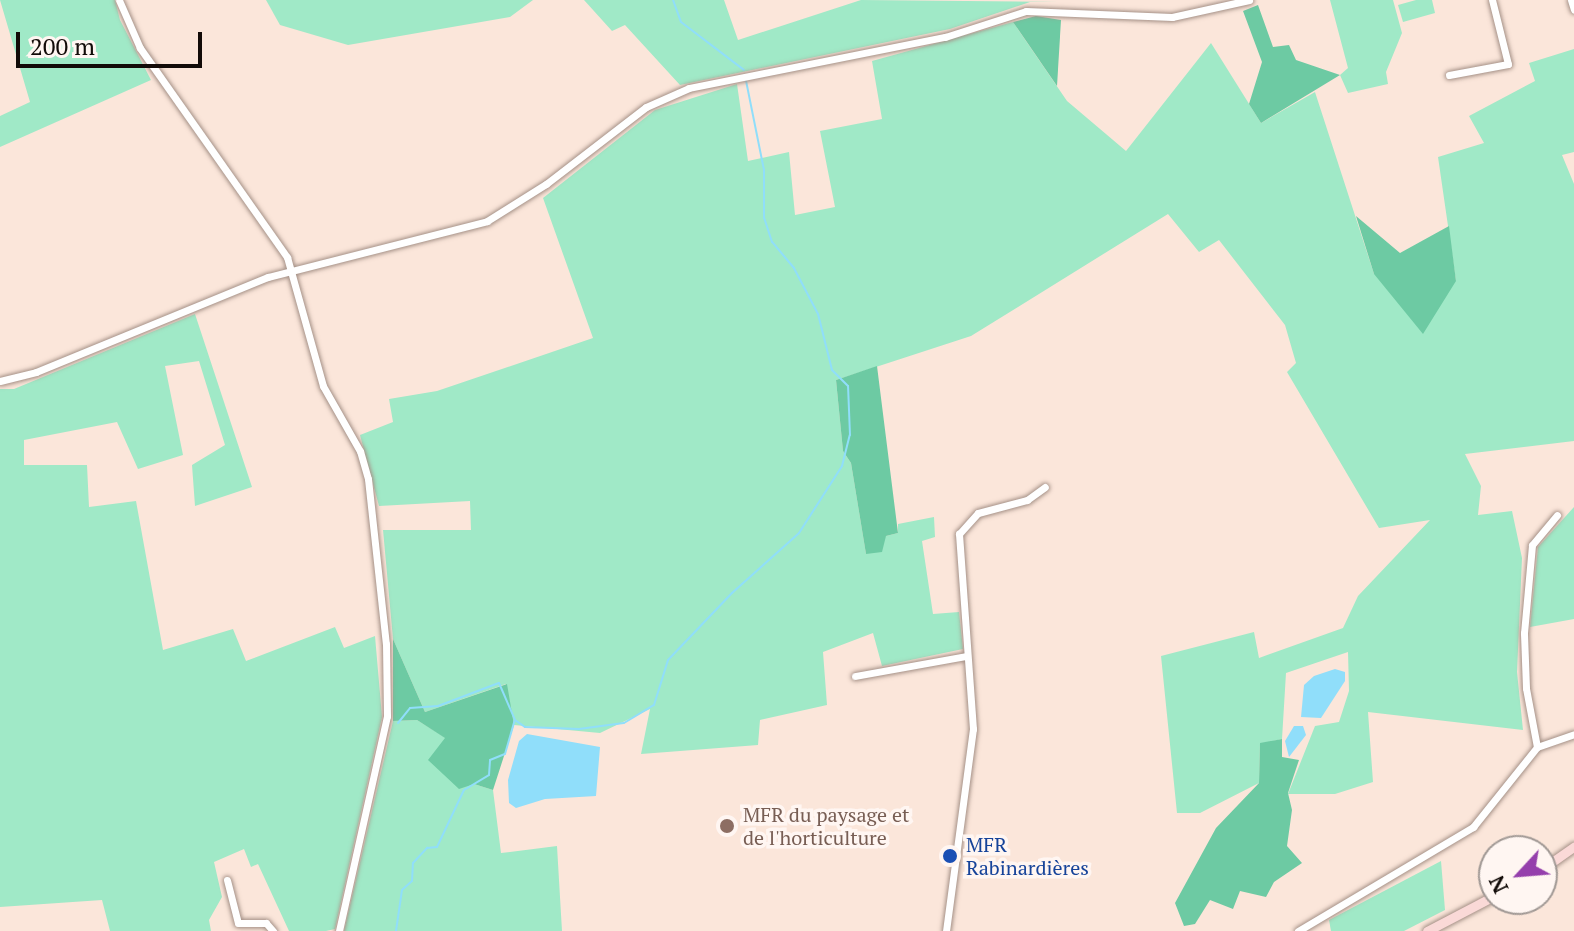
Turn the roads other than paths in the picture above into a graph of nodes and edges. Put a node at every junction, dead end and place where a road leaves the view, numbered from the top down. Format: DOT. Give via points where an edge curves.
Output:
graph roads {
  1 [pos="119,0"];
  2 [pos="1064,0"];
  3 [pos="1249,0"];
  4 [pos="1492,0"];
  5 [pos="1571,0"];
  6 [pos="1574,10"];
  7 [pos="1067,11"];
  8 [pos="1449,75"];
  9 [pos="292,270"];
  10 [pos="0,381"];
  11 [pos="1045,487"];
  12 [pos="1557,515"];
  13 [pos="966,656"];
  14 [pos="855,676"];
  15 [pos="1574,734"];
  16 [pos="1537,747"];
  17 [pos="227,880"];
  18 [pos="1478,904"];
  19 [pos="273,931"];
  20 [pos="339,931"];
  21 [pos="946,931"];
  22 [pos="1298,931"];
  23 [pos="1427,931"];
  1 -- 9 [label="street" via="140,48"];
  2 -- 7 [label="street"];
  3 -- 7 [label="street" via="1172,17"];
  4 -- 8 [label="street" via="1508,64"];
  5 -- 6 [label="street"];
  7 -- 9 [label="street" via="1026,11 945,37 689,88 646,107 546,184 487,221"];
  9 -- 10 [label="street" via="36,372"];
  9 -- 20 [label="street" via="323,386 364,463 386,644 387,716"];
  11 -- 13 [label="street" via="1027,500 978,513 962,527 958,540"];
  12 -- 16 [label="street" via="1532,545 1524,633 1526,688"];
  13 -- 14 [label="street"];
  13 -- 21 [label="street" via="973,729"];
  15 -- 16 [label="street"];
  16 -- 22 [label="street" via="1473,827"];
  17 -- 19 [label="street" via="238,923 266,923"];
  18 -- 23 [label="main road"];
}
